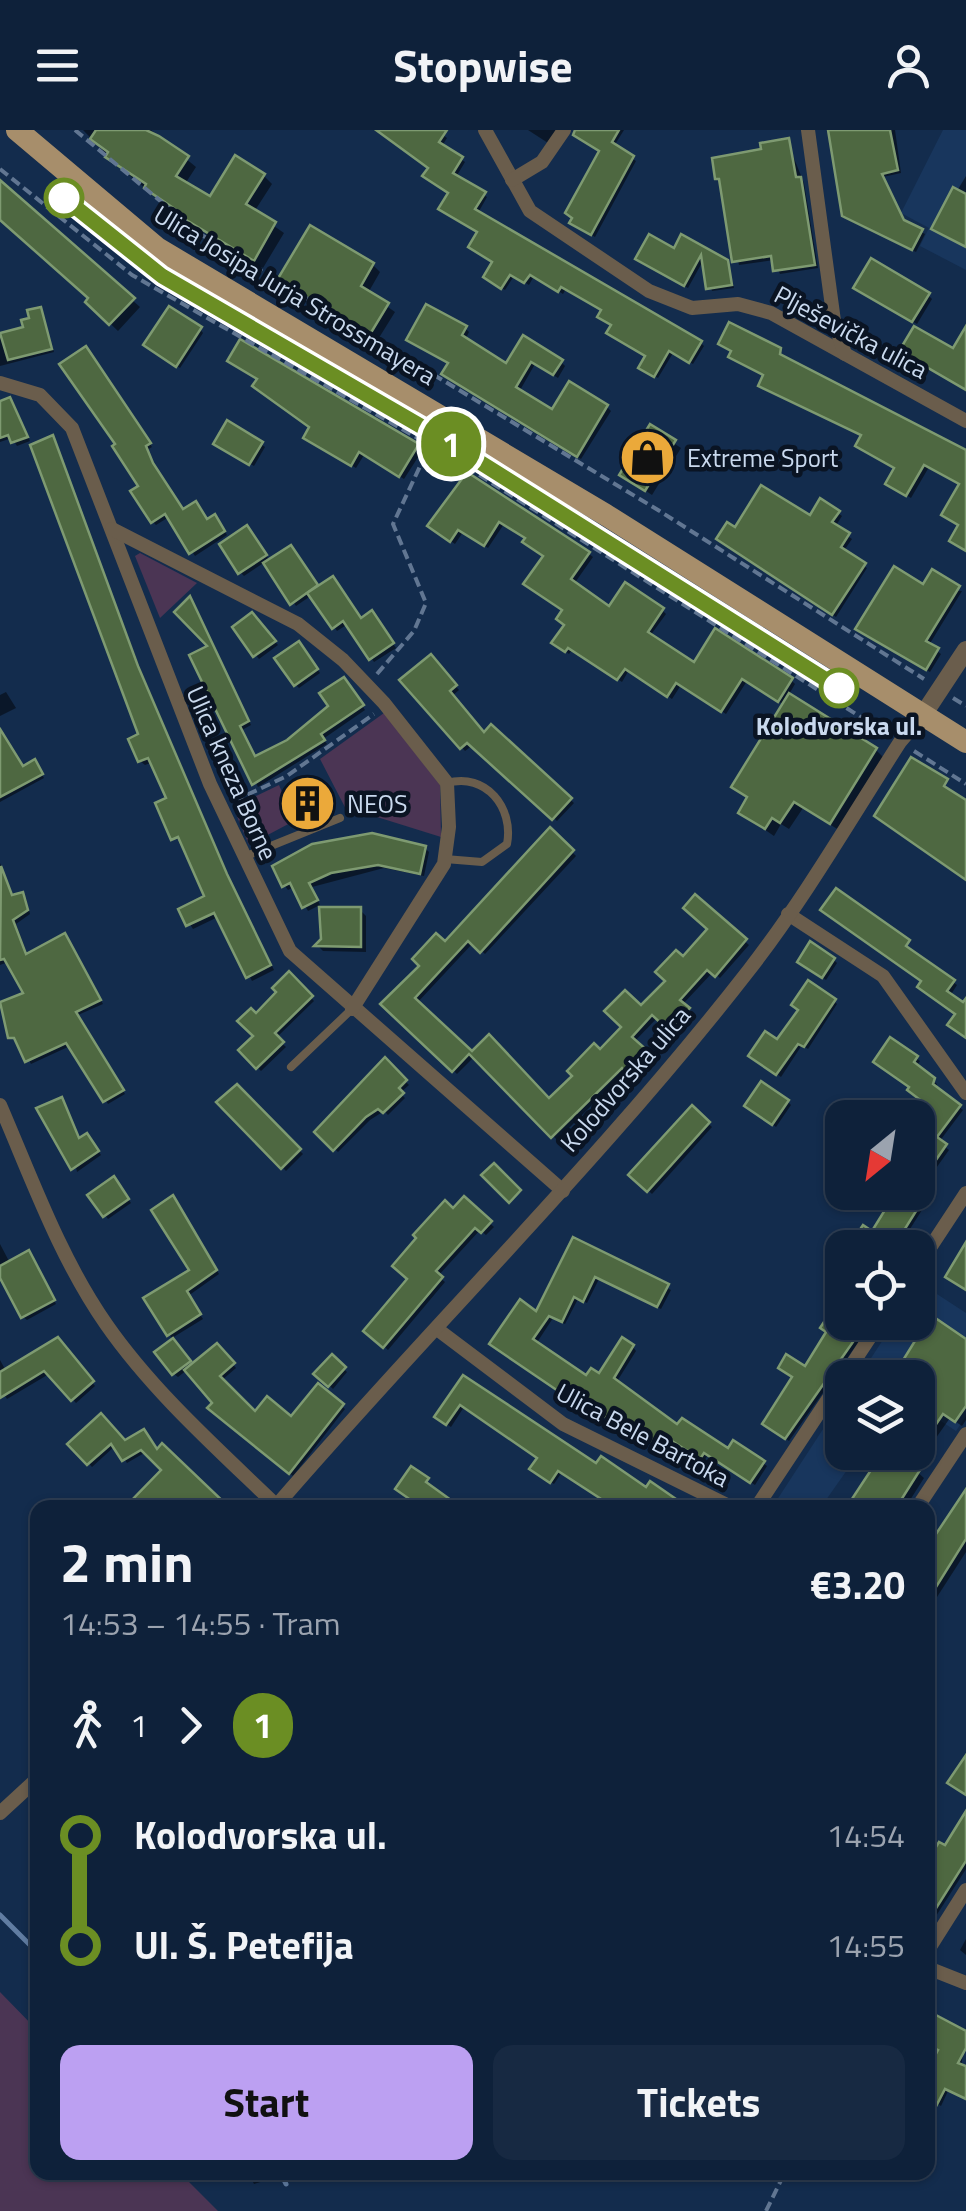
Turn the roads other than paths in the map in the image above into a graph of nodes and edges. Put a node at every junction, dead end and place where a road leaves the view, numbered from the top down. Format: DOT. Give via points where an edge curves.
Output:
graph roads {
  1 [pos="16,130"];
  2 [pos="485,130"];
  3 [pos="564,130"];
  4 [pos="808,130"];
  5 [pos="512,180"];
  6 [pos="845,354"];
  7 [pos="0,382"];
  8 [pos="966,420"];
  9 [pos="112,529"];
  10 [pos="966,650"];
  11 [pos="924,715"];
  12 [pos="966,742"];
  13 [pos="447,783"];
  14 [pos="340,818"];
  15 [pos="244,857"];
  16 [pos="444,860"];
  17 [pos="788,914"];
  18 [pos="352,1009"];
  19 [pos="291,1067"];
  20 [pos="966,1094"];
  21 [pos="0,1104"];
  22 [pos="563,1191"];
  23 [pos="966,1193"];
  24 [pos="935,1240"];
  25 [pos="437,1329"];
  26 [pos="825,1405"];
  27 [pos="966,1434"];
  28 [pos="272,1500"];
  29 [pos="283,1500"];
  30 [pos="717,1500"];
  31 [pos="761,1500"];
  32 [pos="922,1500"];
  33 [pos="30,1786"];
  34 [pos="0,1814"];
  35 [pos="966,1890"];
  36 [pos="935,1939"];
  37 [pos="935,1971"];
  38 [pos="966,1982"];
  1 -- 11 [label="main road, Ulica Josipa Jurja Strossmayera" via="158,248 606,515"];
  2 -- 5 [label="street, Plješevička ulica"];
  3 -- 5 [label="street" via="542,162"];
  4 -- 6 [label="street" via="834,321"];
  5 -- 6 [label="street, Plješevička ulica" via="546,223 674,304 754,306"];
  6 -- 8 [label="street, Plješevička ulica"];
  7 -- 9 [label="street, Ulica kneza Borne" via="40,395 72,428"];
  9 -- 13 [label="street" via="298,624 386,705"];
  9 -- 15 [label="street, Ulica kneza Borne" via="162,669"];
  10 -- 11 [label="street, Kolodvorska ulica"];
  11 -- 12 [label="main road, Ulica Josipa Jurja Strossmayera"];
  11 -- 17 [label="street, Kolodvorska ulica"];
  13 -- 16 [label="street"];
  13 -- 16 [label="lane" via="462,779 482,787 511,822 508,844 482,862"];
  14 -- 15 [label="lane"];
  15 -- 18 [label="street, Ulica kneza Borne" via="290,951"];
  16 -- 18 [label="street"];
  17 -- 20 [label="street" via="883,976"];
  17 -- 22 [label="street, Kolodvorska ulica" via="716,1012"];
  18 -- 19 [label="lane"];
  18 -- 22 [label="street, Ulica kneza Borne"];
  21 -- 28 [label="street" via="56,1238 105,1322 138,1367"];
  22 -- 25 [label="street, Kolodvorska ulica"];
  23 -- 24 [label="street"];
  25 -- 29 [label="street, Kolodvorska ulica"];
  25 -- 30 [label="street, Ulica Bele Bartoka" via="562,1424"];
  26 -- 31 [label="street"];
  27 -- 32 [label="street"];
  33 -- 34 [label="street"];
  35 -- 36 [label="street"];
  37 -- 38 [label="street"];
}
